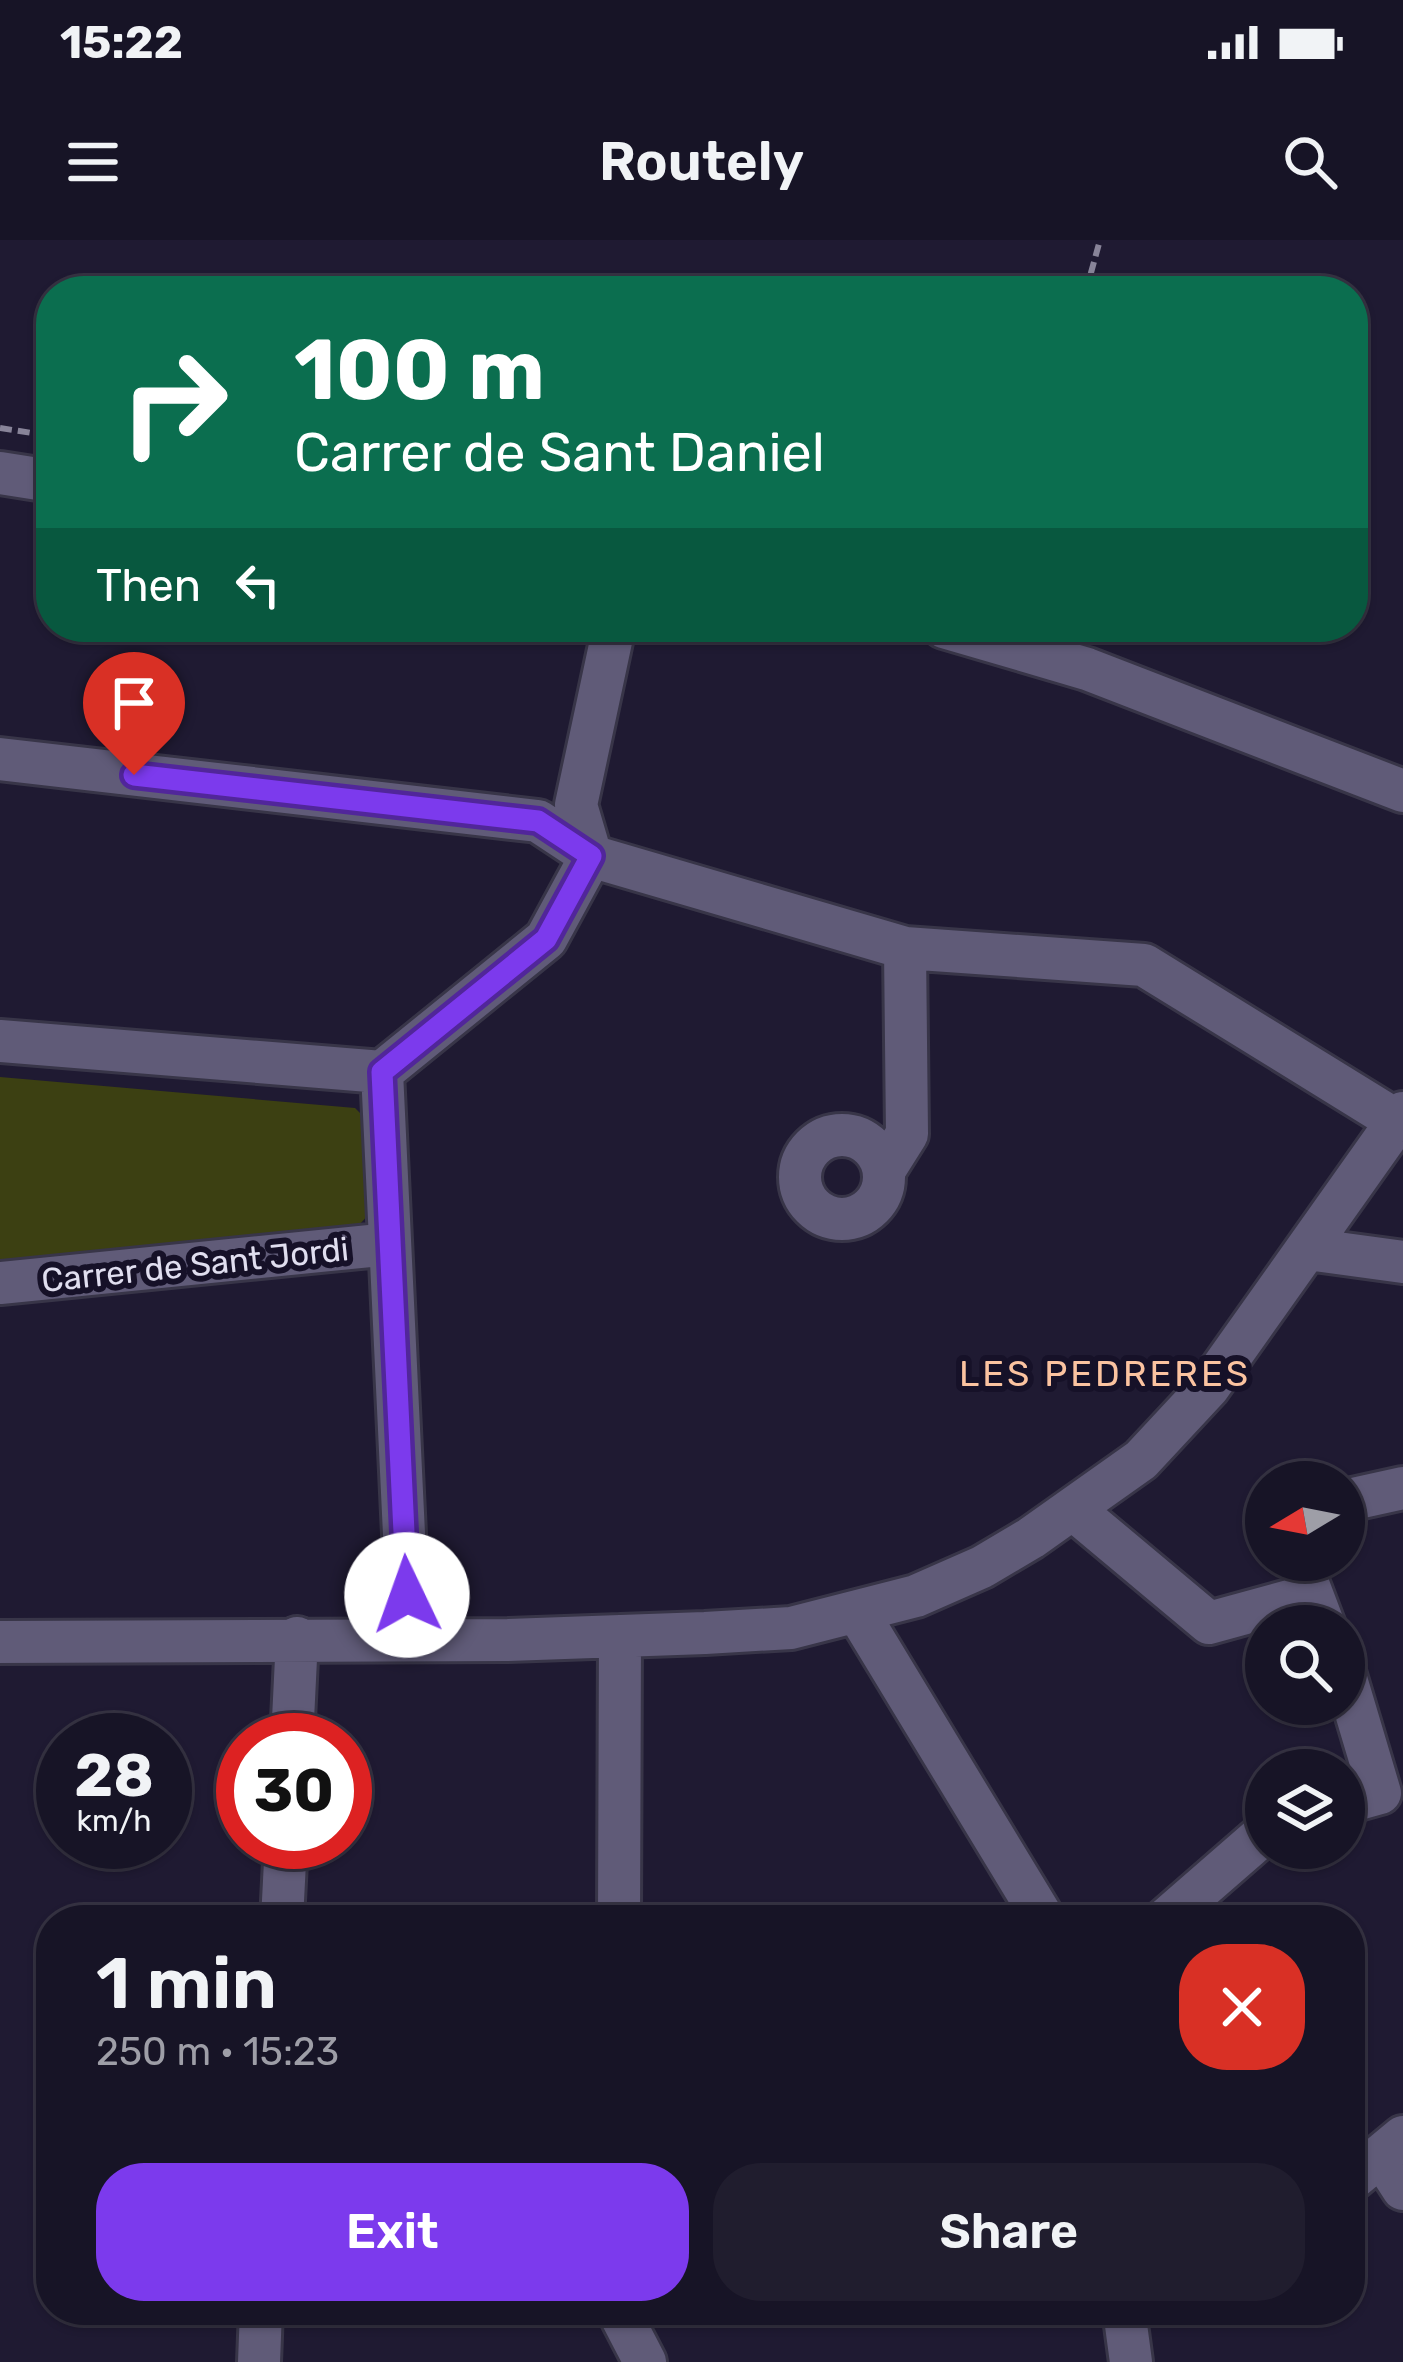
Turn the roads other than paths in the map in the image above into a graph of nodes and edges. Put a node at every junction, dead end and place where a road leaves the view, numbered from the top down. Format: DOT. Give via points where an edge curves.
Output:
graph roads {
  1 [pos="0,473"];
  2 [pos="36,479"];
  3 [pos="611,642"];
  4 [pos="995,642"];
  5 [pos="0,759"];
  6 [pos="1403,791"];
  7 [pos="591,856"];
  8 [pos="905,948"];
  9 [pos="0,1041"];
  10 [pos="382,1072"];
  11 [pos="1400,1117"];
  12 [pos="888,1149"];
  13 [pos="390,1244"];
  14 [pos="1308,1249"];
  15 [pos="1403,1262"];
  16 [pos="0,1283"];
  17 [pos="1403,1488"];
  18 [pos="1365,1496"];
  19 [pos="1074,1510"];
  20 [pos="1312,1594"];
  21 [pos="858,1613"];
  22 [pos="620,1636"];
  23 [pos="297,1638"];
  24 [pos="409,1639"];
  25 [pos="0,1642"];
  26 [pos="293,1713"];
  27 [pos="1245,1850"];
  28 [pos="285,1869"];
  29 [pos="283,1905"];
  30 [pos="619,1905"];
  31 [pos="1035,1905"];
  32 [pos="1182,1905"];
  33 [pos="626,2325"];
  34 [pos="1126,2325"];
  35 [pos="645,2362"];
  36 [pos="1131,2362"];
  1 -- 2 [label="street"];
  3 -- 7 [label="street" via="577,806"];
  4 -- 6 [label="street" via="1087,669"];
  5 -- 7 [label="street" via="538,821"];
  7 -- 8 [label="street"];
  7 -- 10 [label="street" via="546,939"];
  8 -- 11 [label="street" via="1144,965"];
  8 -- 12 [label="street"];
  9 -- 10 [label="street"];
  10 -- 13 [label="street"];
  11 -- 14 [label="street"];
  13 -- 16 [label="street, Carrer de Sant Jordi"];
  13 -- 24 [label="street"];
  14 -- 15 [label="street"];
  14 -- 19 [label="street" via="1184,1417"];
  17 -- 18 [label="street"];
  19 -- 20 [label="street" via="1209,1624"];
  19 -- 21 [label="street" via="982,1567"];
  21 -- 22 [label="street" via="791,1628"];
  21 -- 31 [label="street"];
  22 -- 24 [label="street"];
  22 -- 30 [label="street"];
  23 -- 24 [label="street"];
  23 -- 25 [label="street"];
  23 -- 26 [label="street"];
  27 -- 32 [label="street"];
  28 -- 29 [label="street"];
  33 -- 35 [label="street"];
  34 -- 36 [label="street"];
}
